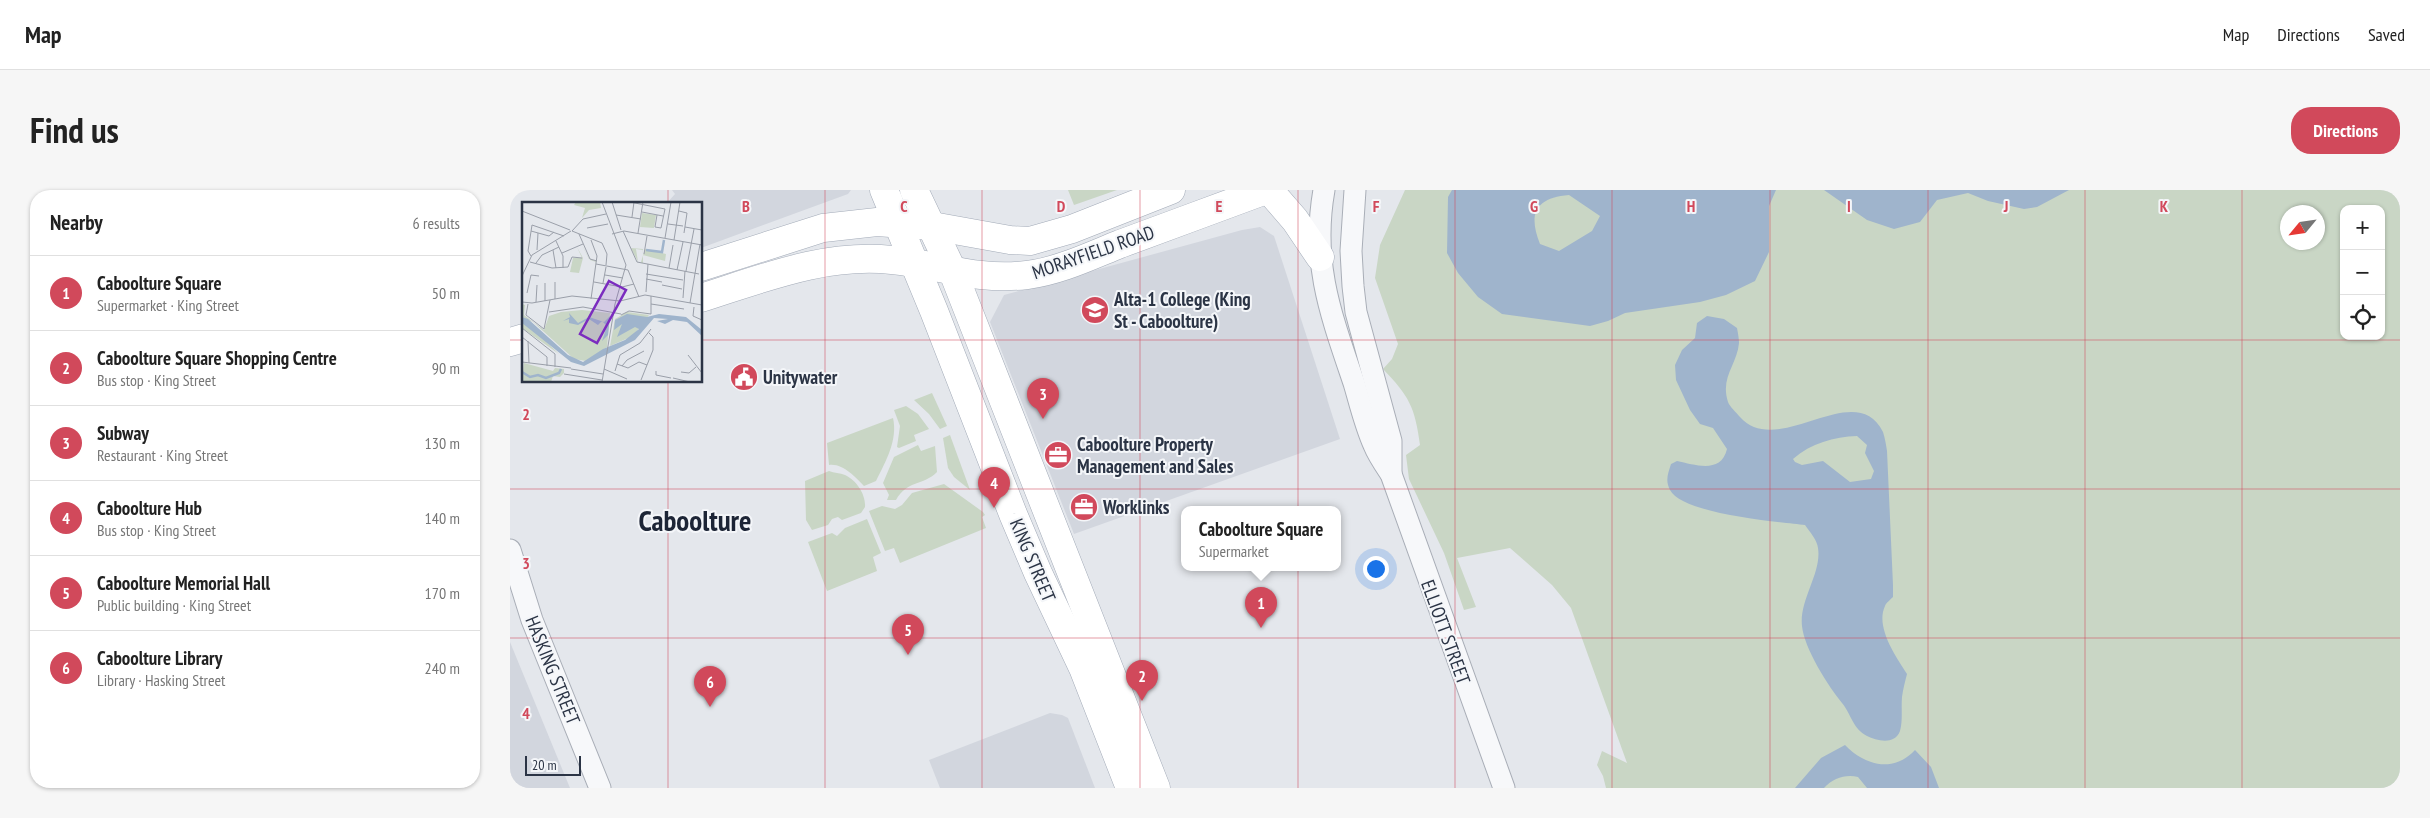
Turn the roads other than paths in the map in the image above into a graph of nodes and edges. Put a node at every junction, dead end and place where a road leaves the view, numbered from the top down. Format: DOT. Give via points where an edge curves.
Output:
graph roads {
  1 [pos="884,190"];
  2 [pos="914,190"];
  3 [pos="1171,190"];
  4 [pos="1267,190"];
  5 [pos="1324,190"];
  6 [pos="1355,190"];
  7 [pos="899,223"];
  8 [pos="932,226"];
  9 [pos="1320,257"];
  10 [pos="916,264"];
  11 [pos="702,267"];
  12 [pos="952,272"];
  13 [pos="702,298"];
  14 [pos="1391,474"];
  15 [pos="510,550"];
  16 [pos="600,788"];
  17 [pos="1130,788"];
  18 [pos="1156,788"];
  19 [pos="1504,788"];
  1 -- 7 [label="main road, KING STREET"];
  2 -- 8 [label="main road, KING STREET"];
  3 -- 8 [label="main road, MORAYFIELD ROAD" via="1072,229 1030,241"];
  4 -- 9 [label="main road" via="1295,220"];
  4 -- 12 [label="main road, MORAYFIELD ROAD" via="1052,270 1002,278"];
  5 -- 9 [label="street, ELLIOTT STREET" via="1318,238"];
  6 -- 14 [label="street, ELLIOTT STREET" via="1352,286 1363,340 1391,441"];
  7 -- 8 [label="main road, MORAYFIELD ROAD"];
  7 -- 10 [label="main road, KING STREET"];
  7 -- 11 [label="main road, MORAYFIELD ROAD" via="823,228"];
  8 -- 12 [label="main road, KING STREET"];
  9 -- 14 [label="street, ELLIOTT STREET" via="1338,338 1374,445"];
  10 -- 12 [label="main road, MORAYFIELD ROAD"];
  10 -- 13 [label="main road, MORAYFIELD ROAD" via="844,259 806,265"];
  10 -- 17 [label="main road, KING STREET" via="1013,514 1083,668"];
  12 -- 18 [label="main road, KING STREET"];
  14 -- 19 [label="street, ELLIOTT STREET"];
  15 -- 16 [label="street, HASKING STREET" via="532,620"];
}
